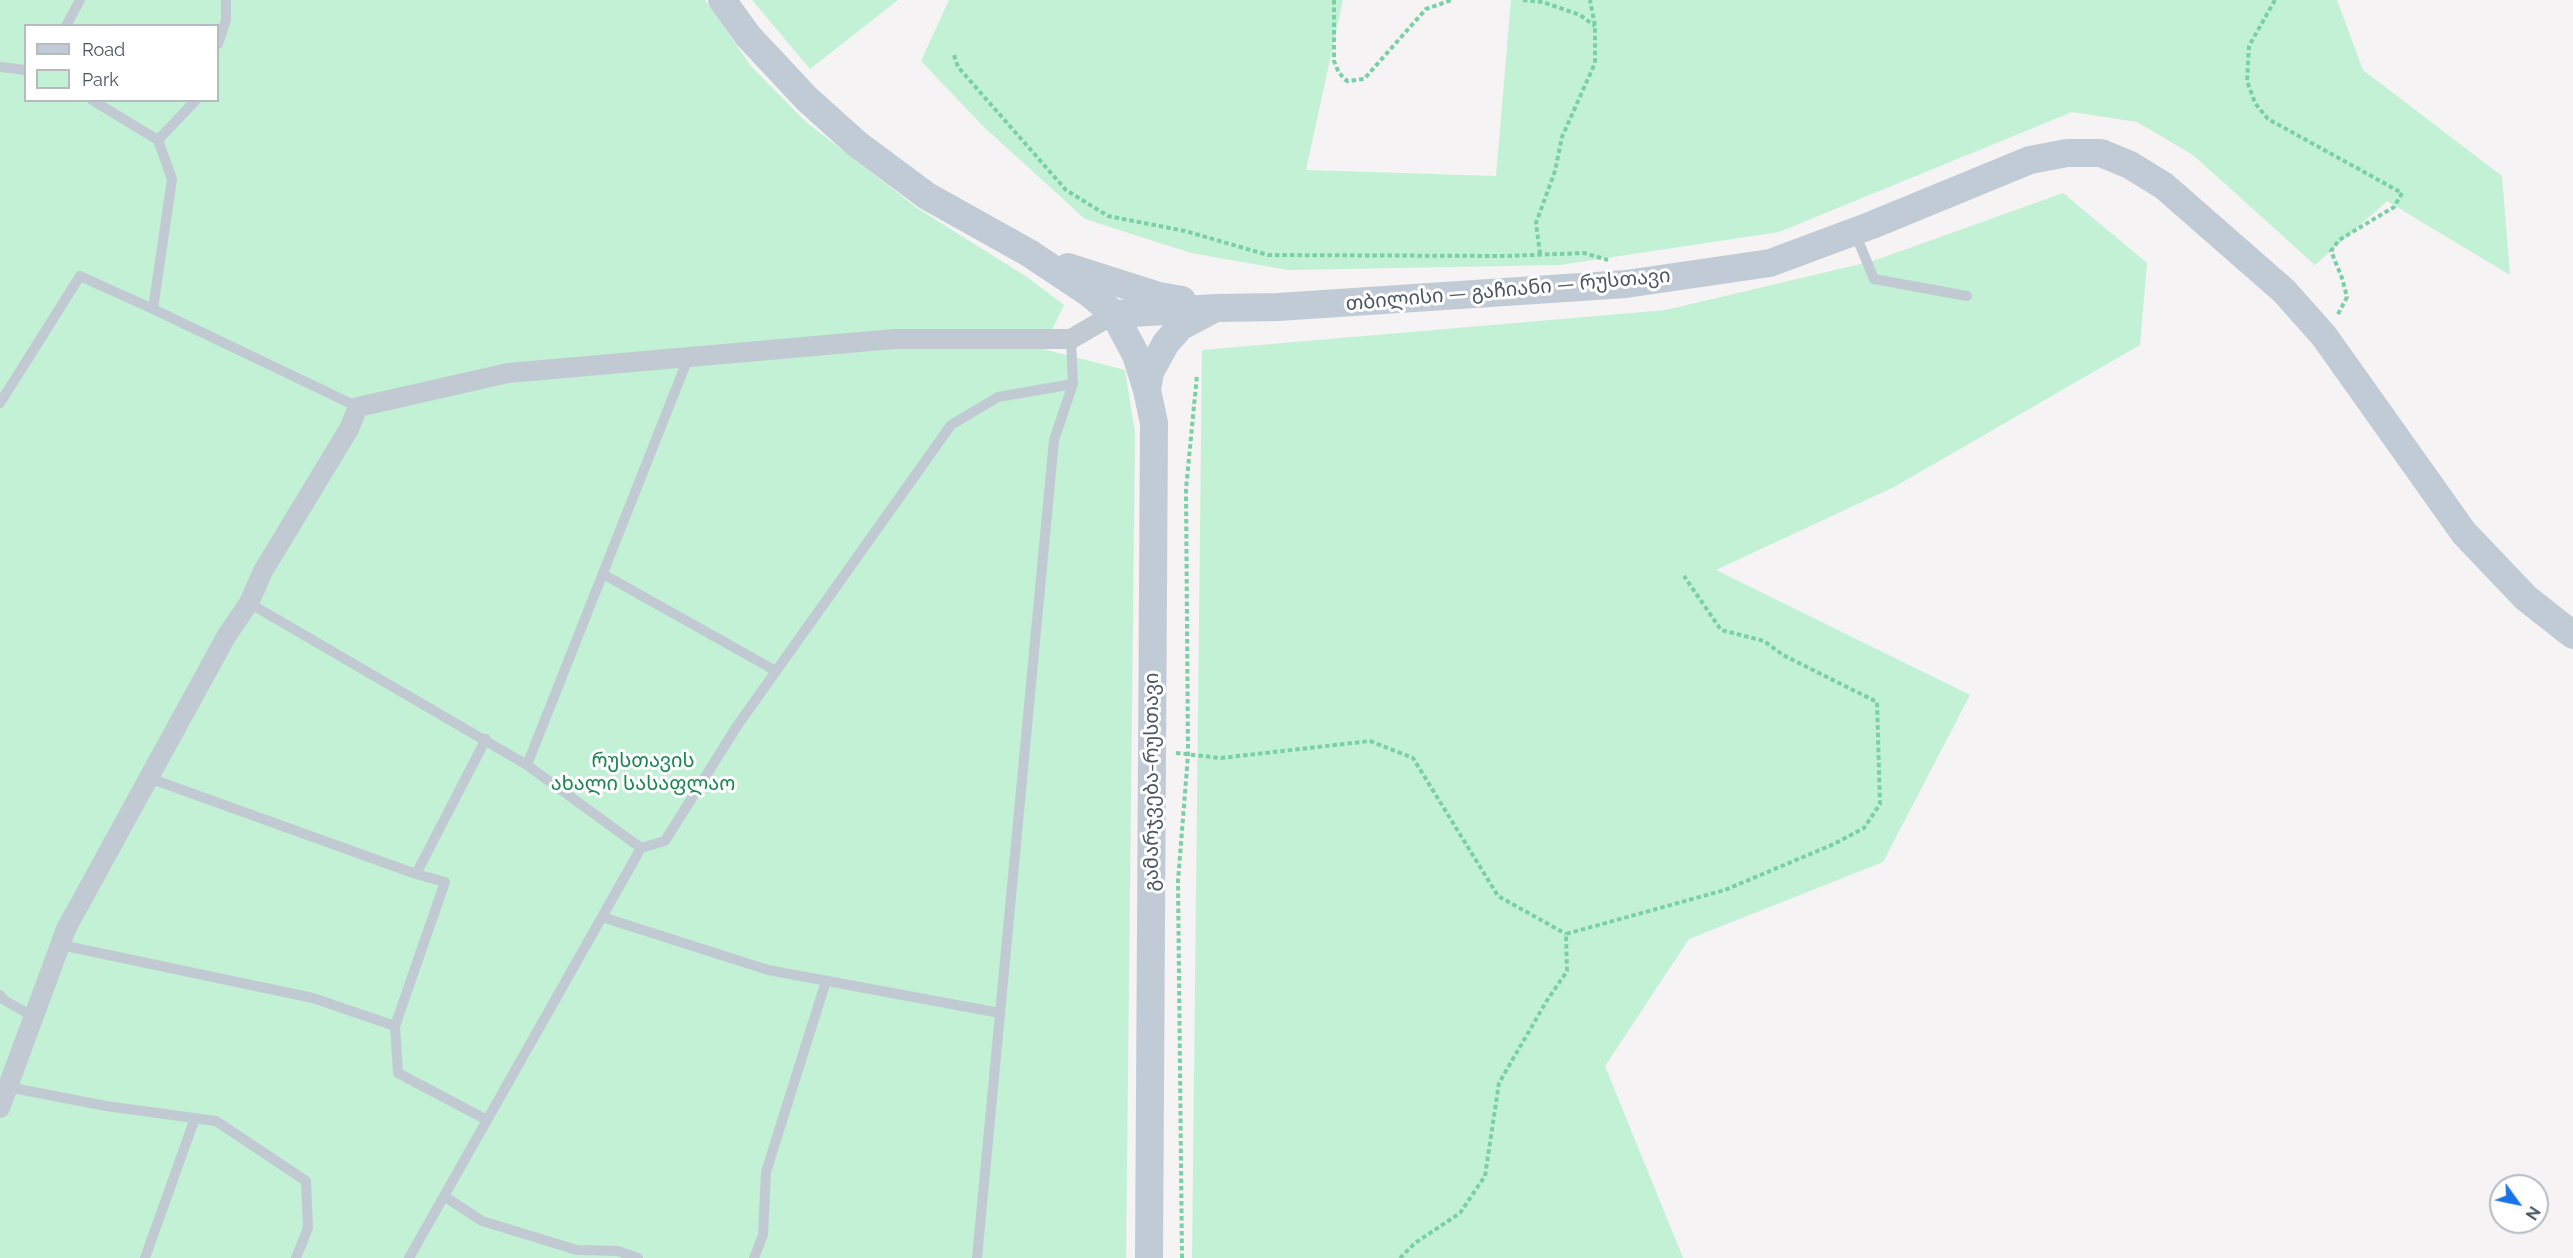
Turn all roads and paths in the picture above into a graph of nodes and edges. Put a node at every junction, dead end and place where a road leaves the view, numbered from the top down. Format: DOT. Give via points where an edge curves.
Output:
graph roads {
  1 [pos="80,0"];
  2 [pos="226,0"];
  3 [pos="722,0"];
  4 [pos="1334,0"];
  5 [pos="1452,0"];
  6 [pos="1524,0"];
  7 [pos="1590,0"];
  8 [pos="2275,0"];
  9 [pos="67,24"];
  10 [pos="1595,26"];
  11 [pos="219,41"];
  12 [pos="954,55"];
  13 [pos="0,67"];
  14 [pos="24,70"];
  15 [pos="95,102"];
  16 [pos="194,102"];
  17 [pos="158,140"];
  18 [pos="1854,232"];
  19 [pos="1029,253"];
  20 [pos="1540,254"];
  21 [pos="1618,262"];
  22 [pos="1966,296"];
  23 [pos="1216,308"];
  24 [pos="153,309"];
  25 [pos="1113,314"];
  26 [pos="2324,336"];
  27 [pos="1071,339"];
  28 [pos="689,356"];
  29 [pos="1197,375"];
  30 [pos="1072,384"];
  31 [pos="1147,390"];
  32 [pos="0,403"];
  33 [pos="358,407"];
  34 [pos="603,574"];
  35 [pos="1684,576"];
  36 [pos="249,603"];
  37 [pos="2573,635"];
  38 [pos="776,671"];
  39 [pos="486,739"];
  40 [pos="1152,751"];
  41 [pos="1188,755"];
  42 [pos="527,765"];
  43 [pos="149,778"];
  44 [pos="641,848"];
  45 [pos="416,874"];
  46 [pos="602,917"];
  47 [pos="1566,934"];
  48 [pos="61,945"];
  49 [pos="826,981"];
  50 [pos="0,995"];
  51 [pos="1000,1013"];
  52 [pos="33,1017"];
  53 [pos="395,1026"];
  54 [pos="8,1087"];
  55 [pos="0,1108"];
  56 [pos="195,1118"];
  57 [pos="487,1120"];
  58 [pos="444,1196"];
  59 [pos="145,1258"];
  60 [pos="296,1258"];
  61 [pos="409,1258"];
  62 [pos="638,1258"];
  63 [pos="754,1258"];
  64 [pos="977,1258"];
  65 [pos="1149,1258"];
  66 [pos="1182,1258"];
  67 [pos="1400,1258"];
  1 -- 9 [label="lane"];
  2 -- 11 [label="lane" via="226,20"];
  3 -- 19 [label="main road" via="748,36 807,99 857,144 927,196"];
  4 -- 5 [label="path" via="1334,61 1347,81 1364,79 1426,9"];
  6 -- 10 [label="path" via="1580,15"];
  7 -- 10 [label="path"];
  8 -- 26 [label="path" via="2249,46 2247,81 2254,103 2268,119 2402,193 2394,207 2339,240 2331,250 2347,297"];
  10 -- 20 [label="path" via="1595,63 1562,138 1536,224"];
  12 -- 20 [label="path" via="958,67 1066,190 1108,216 1185,231 1268,255"];
  13 -- 14 [label="lane"];
  15 -- 17 [label="lane"];
  16 -- 17 [label="lane"];
  17 -- 24 [label="lane" via="172,178"];
  18 -- 22 [label="lane" via="1874,279"];
  18 -- 23 [label="main road, თბილისი — გაჩიანი — რუსთავი" via="1770,263 1626,284"];
  18 -- 26 [label="main road, თბილისი — გაჩიანი — რუსთავი" via="2030,160 2067,153 2101,153 2164,186 2284,291"];
  19 -- 23 [label="main road" via="1159,296"];
  19 -- 25 [label="main road"];
  20 -- 21 [label="path" via="1584,253"];
  23 -- 25 [label="main road, თბილისი — გაჩიანი — რუსთავი"];
  23 -- 31 [label="main road" via="1180,327 1166,343 1150,372"];
  24 -- 32 [label="lane" via="80,276"];
  24 -- 33 [label="lane"];
  25 -- 27 [label="street"];
  25 -- 31 [label="main road, გამარჯვება-რუსთავი" via="1136,355"];
  26 -- 37 [label="main road, თბილისი — გაჩიანი — რუსთავი" via="2464,533 2526,598"];
  27 -- 28 [label="street" via="894,339"];
  27 -- 30 [label="lane"];
  28 -- 33 [label="street" via="508,373"];
  28 -- 34 [label="lane"];
  29 -- 41 [label="path" via="1186,489"];
  30 -- 38 [label="lane" via="998,397 951,425"];
  30 -- 51 [label="lane" via="1053,440"];
  31 -- 40 [label="main road, გამარჯვება-რუსთავი" via="1154,423"];
  33 -- 36 [label="street" via="349,429 263,571"];
  34 -- 38 [label="lane"];
  34 -- 42 [label="lane"];
  35 -- 47 [label="path" via="1721,630 1764,641 1783,655 1876,702 1880,804 1864,828 1736,885"];
  36 -- 39 [label="lane"];
  36 -- 43 [label="street"];
  38 -- 44 [label="lane" via="665,841"];
  39 -- 42 [label="lane"];
  39 -- 45 [label="lane"];
  40 -- 41 [label="path"];
  40 -- 65 [label="main road, გამარჯვება-რუსთავი"];
  41 -- 47 [label="path" via="1221,758 1370,741 1413,759 1498,896"];
  41 -- 66 [label="path" via="1178,881"];
  42 -- 44 [label="lane"];
  43 -- 45 [label="lane"];
  43 -- 48 [label="street" via="66,929"];
  44 -- 46 [label="lane"];
  45 -- 53 [label="lane" via="445,882"];
  46 -- 49 [label="lane" via="768,970"];
  46 -- 57 [label="lane"];
  47 -- 67 [label="path" via="1568,971 1499,1083 1485,1176 1460,1212"];
  48 -- 52 [label="street"];
  48 -- 53 [label="lane" via="314,998"];
  49 -- 51 [label="lane"];
  49 -- 63 [label="lane" via="766,1172 764,1235"];
  50 -- 52 [label="lane"];
  51 -- 64 [label="lane"];
  52 -- 54 [label="street"];
  53 -- 57 [label="lane" via="398,1073"];
  54 -- 55 [label="street"];
  54 -- 56 [label="lane"];
  56 -- 59 [label="lane"];
  56 -- 60 [label="lane" via="216,1121 306,1181 308,1228"];
  57 -- 58 [label="lane"];
  58 -- 61 [label="lane"];
  58 -- 62 [label="lane" via="482,1221 577,1250 618,1251"];
}
